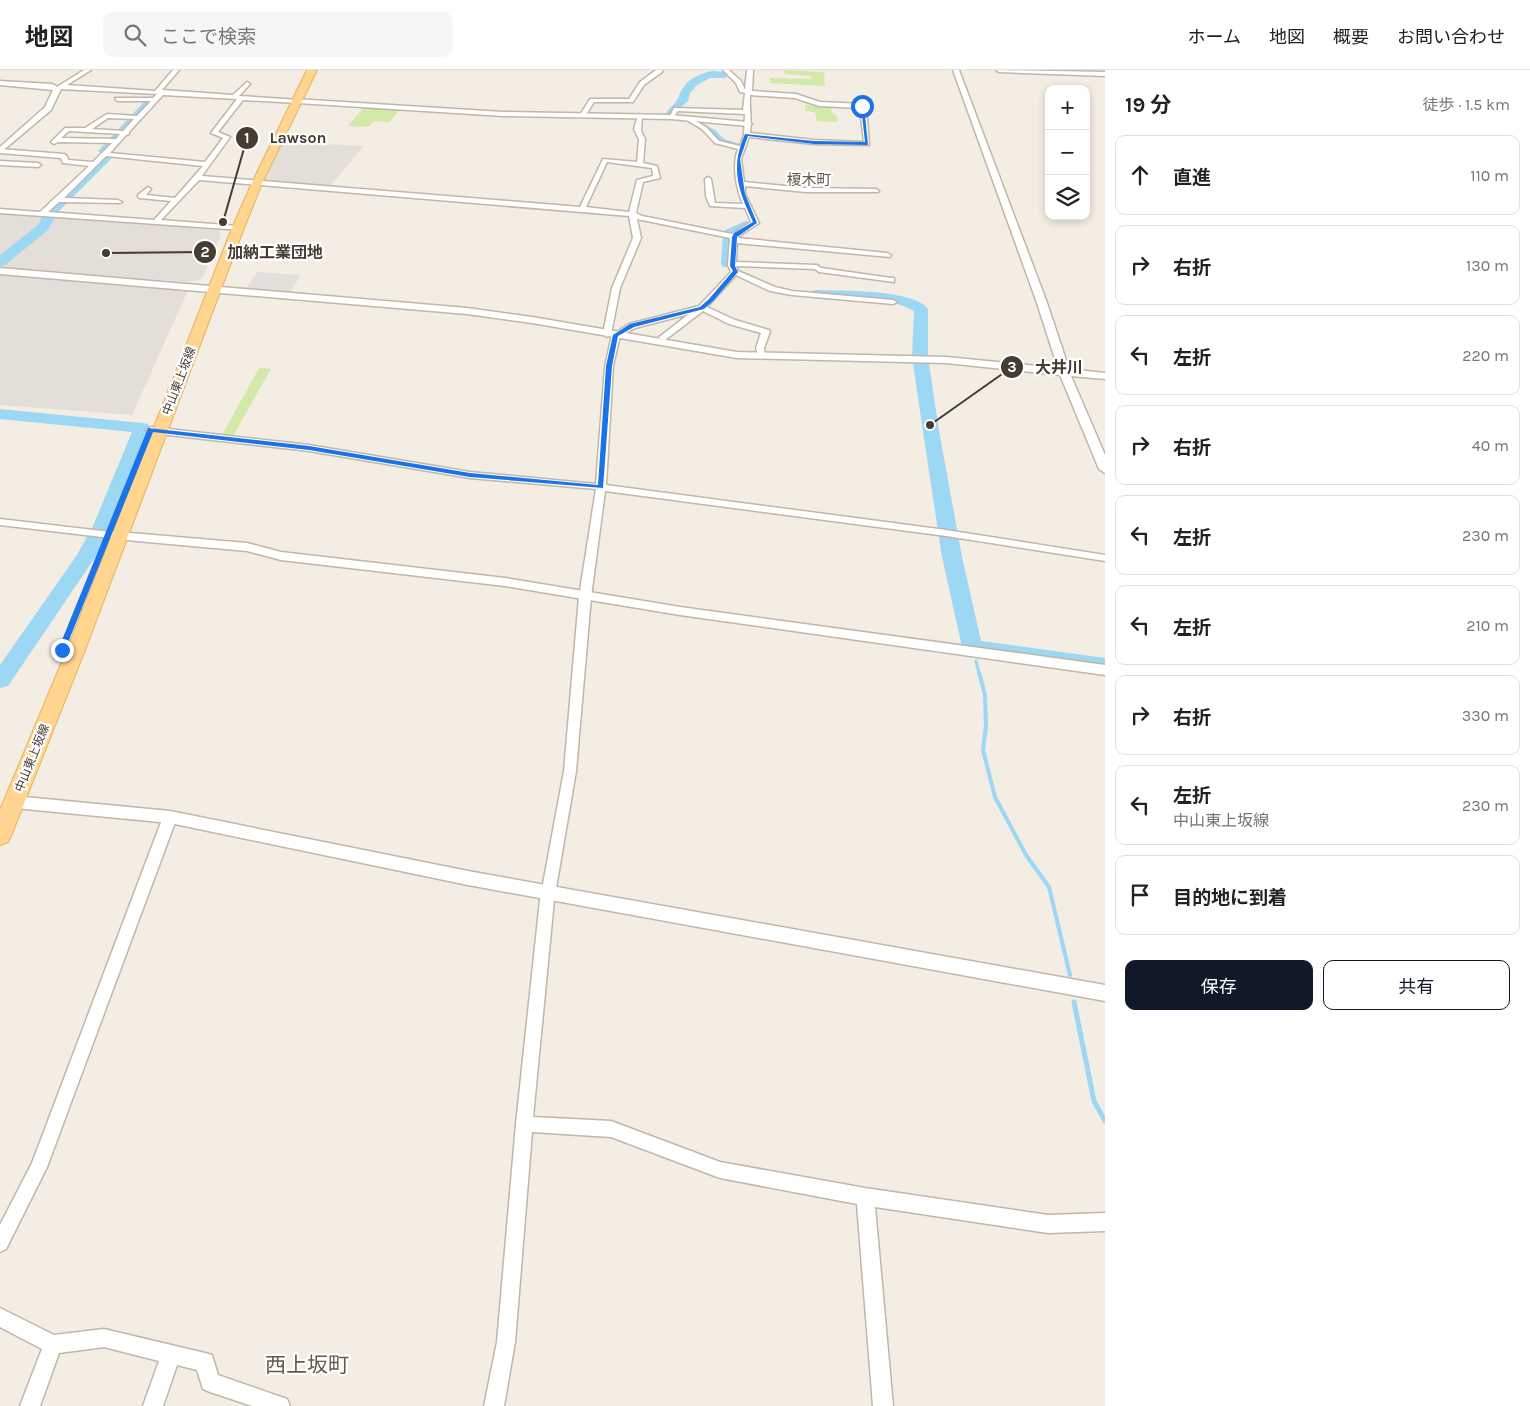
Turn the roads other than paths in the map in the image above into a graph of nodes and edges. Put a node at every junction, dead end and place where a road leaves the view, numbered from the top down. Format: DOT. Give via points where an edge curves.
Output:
graph roads {
  1 [pos="88,70"];
  2 [pos="176,70"];
  3 [pos="306,70"];
  4 [pos="312,70"];
  5 [pos="659,70"];
  6 [pos="956,70"];
  7 [pos="999,70"];
  8 [pos="750,71"];
  9 [pos="731,73"];
  10 [pos="1105,74"];
  11 [pos="0,83"];
  12 [pos="247,84"];
  13 [pos="60,87"];
  14 [pos="127,90"];
  15 [pos="747,92"];
  16 [pos="158,95"];
  17 [pos="238,98"];
  18 [pos="117,99"];
  19 [pos="294,101"];
  20 [pos="631,101"];
  21 [pos="109,110"];
  22 [pos="583,115"];
  23 [pos="631,116"];
  24 [pos="640,117"];
  25 [pos="140,118"];
  26 [pos="671,118"];
  27 [pos="688,119"];
  28 [pos="747,124"];
  29 [pos="86,130"];
  30 [pos="127,133"];
  31 [pos="56,140"];
  32 [pos="118,141"];
  33 [pos="742,148"];
  34 [pos="0,151"];
  35 [pos="41,154"];
  36 [pos="105,154"];
  37 [pos="0,163"];
  38 [pos="95,164"];
  39 [pos="207,164"];
  40 [pos="640,164"];
  41 [pos="38,165"];
  42 [pos="197,178"];
  43 [pos="708,179"];
  44 [pos="254,182"];
  45 [pos="742,184"];
  46 [pos="148,188"];
  47 [pos="876,191"];
  48 [pos="61,200"];
  49 [pos="177,200"];
  50 [pos="118,202"];
  51 [pos="748,206"];
  52 [pos="582,209"];
  53 [pos="0,211"];
  54 [pos="47,214"];
  55 [pos="632,214"];
  56 [pos="156,222"];
  57 [pos="234,228"];
  58 [pos="732,238"];
  59 [pos="887,255"];
  60 [pos="734,268"];
  61 [pos="0,271"];
  62 [pos="891,280"];
  63 [pos="210,288"];
  64 [pos="893,302"];
  65 [pos="702,308"];
  66 [pos="612,334"];
  67 [pos="662,338"];
  68 [pos="762,356"];
  69 [pos="1065,373"];
  70 [pos="1105,376"];
  71 [pos="155,430"];
  72 [pos="1105,469"];
  73 [pos="601,487"];
  74 [pos="0,522"];
  75 [pos="105,535"];
  76 [pos="1105,558"];
  77 [pos="585,597"];
  78 [pos="1105,670"];
  79 [pos="7,802"];
  80 [pos="170,817"];
  81 [pos="0,836"];
  82 [pos="548,891"];
  83 [pos="1105,993"];
  84 [pos="524,1124"];
  85 [pos="865,1197"];
  86 [pos="1105,1222"];
  87 [pos="0,1243"];
  88 [pos="0,1316"];
  89 [pos="53,1345"];
  90 [pos="171,1354"];
  91 [pos="30,1406"];
  92 [pos="153,1406"];
  93 [pos="280,1406"];
  94 [pos="494,1406"];
  95 [pos="883,1406"];
  1 -- 13 [label="street"];
  2 -- 16 [label="street"];
  3 -- 19 [label="main road, 中山東上坂線"];
  4 -- 19 [label="main road, 中山東上坂線"];
  5 -- 20 [label="street" via="638,86"];
  6 -- 69 [label="street"];
  7 -- 10 [label="street"];
  8 -- 9 [label="street"];
  8 -- 15 [label="street"];
  9 -- 15 [label="street" via="742,92"];
  11 -- 13 [label="street"];
  12 -- 17 [label="street"];
  13 -- 14 [label="street"];
  13 -- 34 [label="street" via="48,108"];
  14 -- 16 [label="street"];
  14 -- 18 [label="street"];
  15 -- 28 [label="street"];
  15 -- 28 [label="street" via="796,96 819,104 862,106 867,144 814,142"];
  16 -- 17 [label="street"];
  16 -- 18 [label="street"];
  16 -- 25 [label="street"];
  17 -- 19 [label="street"];
  17 -- 39 [label="street" via="214,133 227,137"];
  18 -- 21 [label="street"];
  19 -- 22 [label="street" via="503,114"];
  19 -- 44 [label="main road, 中山東上坂線"];
  20 -- 22 [label="street" via="592,100"];
  20 -- 23 [label="street"];
  21 -- 25 [label="street"];
  21 -- 29 [label="street"];
  22 -- 23 [label="street"];
  23 -- 24 [label="street"];
  24 -- 26 [label="street"];
  24 -- 40 [label="street"];
  25 -- 30 [label="street"];
  26 -- 27 [label="street"];
  26 -- 28 [label="street" via="676,109"];
  27 -- 28 [label="street"];
  27 -- 33 [label="street" via="704,128 717,142"];
  28 -- 33 [label="street"];
  29 -- 30 [label="street"];
  29 -- 31 [label="street" via="67,129"];
  30 -- 32 [label="street"];
  31 -- 32 [label="street"];
  31 -- 35 [label="street"];
  32 -- 36 [label="street"];
  33 -- 45 [label="street" via="738,159"];
  34 -- 35 [label="street"];
  35 -- 38 [label="street" via="64,156 65,162"];
  36 -- 38 [label="street"];
  36 -- 39 [label="street"];
  37 -- 41 [label="street"];
  38 -- 48 [label="street"];
  39 -- 42 [label="street"];
  40 -- 52 [label="street" via="605,160"];
  40 -- 55 [label="street" via="655,167 657,178 640,180"];
  42 -- 44 [label="street"];
  42 -- 49 [label="street"];
  43 -- 51 [label="street" via="712,205"];
  44 -- 52 [label="street"];
  44 -- 57 [label="main road, 中山東上坂線"];
  45 -- 47 [label="street" via="806,190"];
  45 -- 51 [label="street" via="742,194"];
  46 -- 49 [label="street" via="140,196"];
  48 -- 50 [label="street"];
  48 -- 54 [label="street"];
  49 -- 56 [label="street"];
  51 -- 58 [label="street" via="755,223"];
  52 -- 55 [label="street"];
  53 -- 54 [label="street"];
  54 -- 56 [label="street"];
  55 -- 58 [label="street"];
  55 -- 66 [label="street" via="637,238 616,288"];
  56 -- 57 [label="street"];
  57 -- 63 [label="main road, 中山東上坂線"];
  58 -- 59 [label="street"];
  58 -- 60 [label="street"];
  60 -- 62 [label="street" via="817,267 819,270 840,270"];
  60 -- 64 [label="street" via="774,289 792,293"];
  60 -- 65 [label="street"];
  61 -- 63 [label="street"];
  63 -- 66 [label="street" via="467,311"];
  63 -- 71 [label="main road, 中山東上坂線"];
  65 -- 66 [label="street"];
  65 -- 67 [label="street"];
  65 -- 68 [label="street" via="732,322 766,332 760,348"];
  66 -- 68 [label="street" via="713,353"];
  66 -- 73 [label="street"];
  68 -- 69 [label="street" via="979,362"];
  69 -- 70 [label="street"];
  69 -- 72 [label="street"];
  71 -- 73 [label="street" via="309,448 470,475"];
  71 -- 75 [label="main road, 中山東上坂線"];
  73 -- 76 [label="street" via="950,533"];
  73 -- 77 [label="street"];
  74 -- 75 [label="street"];
  75 -- 77 [label="street" via="248,546 281,556 505,582"];
  75 -- 79 [label="main road, 中山東上坂線"];
  77 -- 78 [label="street"];
  77 -- 82 [label="street" via="570,772"];
  79 -- 80 [label="street"];
  79 -- 81 [label="main road, 中山東上坂線"];
  80 -- 82 [label="street" via="468,878"];
  80 -- 87 [label="street" via="39,1167"];
  82 -- 83 [label="street"];
  82 -- 84 [label="street"];
  84 -- 85 [label="street" via="610,1129 720,1170"];
  84 -- 94 [label="street" via="506,1342"];
  85 -- 86 [label="street" via="1048,1224"];
  85 -- 95 [label="street"];
  88 -- 89 [label="street"];
  89 -- 90 [label="street" via="104,1338"];
  89 -- 91 [label="street"];
  90 -- 92 [label="street"];
  90 -- 93 [label="street" via="204,1362 210,1382"];
}
